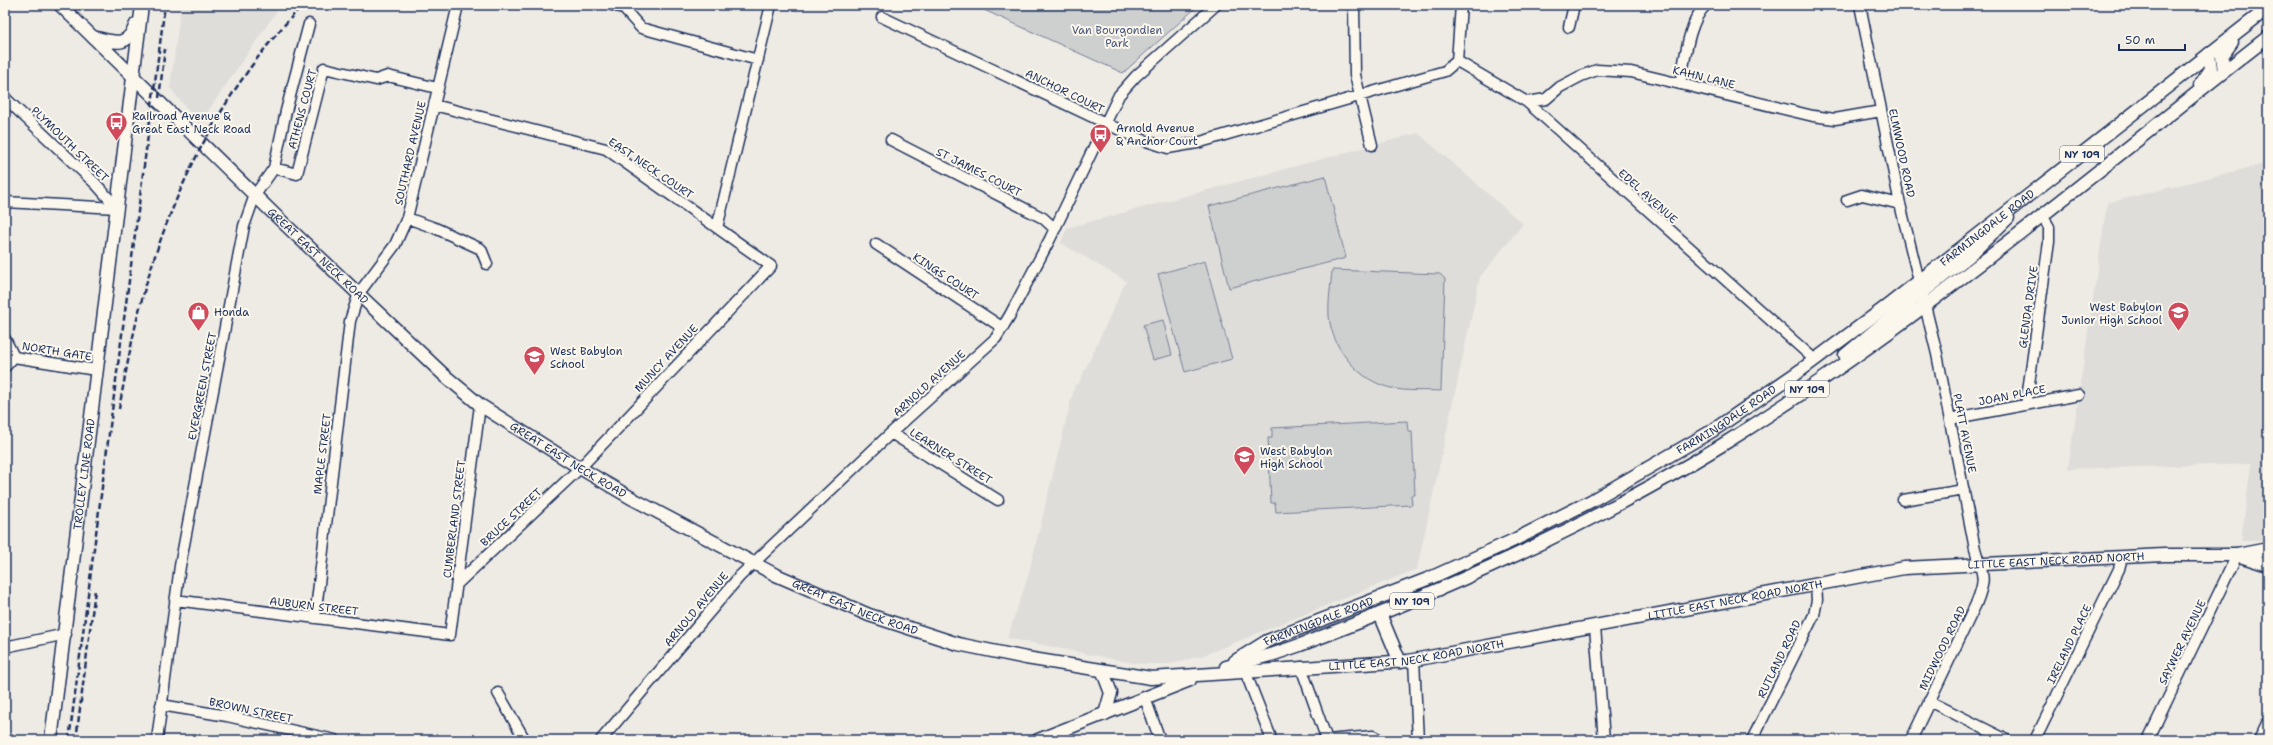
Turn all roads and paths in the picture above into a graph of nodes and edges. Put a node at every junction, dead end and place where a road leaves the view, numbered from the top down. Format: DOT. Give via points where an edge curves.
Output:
graph roads {
  1 [pos="60,5"];
  2 [pos="458,5"];
  3 [pos="612,5"];
  4 [pos="771,5"];
  5 [pos="1216,5"];
  6 [pos="1354,5"];
  7 [pos="1461,5"];
  8 [pos="1574,5"];
  9 [pos="1706,5"];
  10 [pos="1860,5"];
  11 [pos="142,6"];
  12 [pos="2268,8"];
  13 [pos="882,17"];
  14 [pos="309,24"];
  15 [pos="1568,27"];
  16 [pos="2244,27"];
  17 [pos="92,36"];
  18 [pos="2268,37"];
  19 [pos="2209,54"];
  20 [pos="758,60"];
  21 [pos="1457,61"];
  22 [pos="2224,71"];
  23 [pos="133,78"];
  24 [pos="1680,84"];
  25 [pos="437,88"];
  26 [pos="1359,96"];
  27 [pos="5,98"];
  28 [pos="2190,98"];
  29 [pos="1527,102"];
  30 [pos="434,105"];
  31 [pos="1881,111"];
  32 [pos="1104,124"];
  33 [pos="890,140"];
  34 [pos="1372,145"];
  35 [pos="274,168"];
  36 [pos="255,195"];
  37 [pos="1847,200"];
  38 [pos="5,202"];
  39 [pos="1900,204"];
  40 [pos="117,208"];
  41 [pos="2042,214"];
  42 [pos="407,218"];
  43 [pos="717,228"];
  44 [pos="1055,228"];
  45 [pos="876,244"];
  46 [pos="487,264"];
  47 [pos="771,266"];
  48 [pos="1921,287"];
  49 [pos="358,293"];
  50 [pos="1926,305"];
  51 [pos="1003,328"];
  52 [pos="5,339"];
  53 [pos="14,357"];
  54 [pos="1815,360"];
  55 [pos="5,367"];
  56 [pos="96,370"];
  57 [pos="1826,377"];
  58 [pos="2079,395"];
  59 [pos="480,405"];
  60 [pos="2026,405"];
  61 [pos="1950,420"];
  62 [pos="891,433"];
  63 [pos="580,468"];
  64 [pos="1964,490"];
  65 [pos="998,500"];
  66 [pos="1903,500"];
  67 [pos="2268,549"];
  68 [pos="2237,555"];
  69 [pos="2122,558"];
  70 [pos="753,563"];
  71 [pos="1981,564"];
  72 [pos="2268,565"];
  73 [pos="458,583"];
  74 [pos="1816,585"];
  75 [pos="175,600"];
  76 [pos="1380,614"];
  77 [pos="315,618"];
  78 [pos="1595,627"];
  79 [pos="66,634"];
  80 [pos="450,635"];
  81 [pos="5,647"];
  82 [pos="1414,660"];
  83 [pos="1400,662"];
  84 [pos="1226,667"];
  85 [pos="1301,667"];
  86 [pos="1245,671"];
  87 [pos="1103,672"];
  88 [pos="1205,674"];
  89 [pos="498,693"];
  90 [pos="1145,698"];
  91 [pos="1929,702"];
  92 [pos="162,705"];
  93 [pos="1105,714"];
  94 [pos="2268,721"];
  95 [pos="51,740"];
  96 [pos="157,740"];
  97 [pos="336,740"];
  98 [pos="525,740"];
  99 [pos="601,740"];
  100 [pos="1038,740"];
  101 [pos="1160,740"];
  102 [pos="1270,740"];
  103 [pos="1327,740"];
  104 [pos="1380,740"];
  105 [pos="1418,740"];
  106 [pos="1604,740"];
  107 [pos="1752,740"];
  108 [pos="1911,740"];
  109 [pos="2007,740"];
  110 [pos="2035,740"];
  111 [pos="2148,740"];
  112 [pos="2259,740"];
  1 -- 17 [label="main road, GREAT EAST NECK ROAD"];
  2 -- 25 [label="street, SOUTHARD AVENUE"];
  3 -- 20 [label="street" via="623,8 641,28"];
  4 -- 20 [label="street"];
  5 -- 32 [label="street, ARNOLD AVENUE" via="1130,82 1116,100"];
  6 -- 26 [label="street" via="1355,75"];
  7 -- 21 [label="street"];
  8 -- 15 [label="street"];
  9 -- 24 [label="street" via="1694,24"];
  10 -- 31 [label="street, ELMWOOD ROAD"];
  11 -- 17 [label="main road" via="132,36 115,42"];
  11 -- 23 [label="main road, TROLLEY LINE ROAD"];
  12 -- 16 [label="main road, FARMINGDALE ROAD / NY 109"];
  13 -- 32 [label="street, ANCHOR COURT"];
  14 -- 35 [label="street, EVERGREEN STREET"];
  16 -- 19 [label="main road, FARMINGDALE ROAD / NY 109"];
  16 -- 22 [label="main road" via="2222,56"];
  17 -- 23 [label="main road, GREAT EAST NECK ROAD"];
  18 -- 22 [label="main road, FARMINGDALE ROAD / NY 109"];
  19 -- 28 [label="main road" via="2212,69"];
  19 -- 48 [label="main road, FARMINGDALE ROAD / NY 109" via="2025,199 1989,240"];
  20 -- 43 [label="street"];
  21 -- 26 [label="street, ANCHOR COURT" via="1445,70"];
  21 -- 29 [label="street, EDEL AVENUE"];
  22 -- 28 [label="main road, FARMINGDALE ROAD / NY 109"];
  23 -- 36 [label="main road, GREAT EAST NECK ROAD"];
  23 -- 40 [label="main road, TROLLEY LINE ROAD"];
  24 -- 29 [label="street, KAHN LANE" via="1631,72 1597,70 1574,80 1546,99"];
  24 -- 31 [label="street, KAHN LANE" via="1835,119 1853,118"];
  25 -- 30 [label="street, SOUTHARD AVENUE"];
  25 -- 35 [label="street, ATHENS COURT" via="388,76 376,80 324,68 297,174"];
  26 -- 32 [label="street, ANCHOR COURT" via="1168,148"];
  26 -- 34 [label="street"];
  27 -- 40 [label="street, PLYMOUTH STREET" via="96,184"];
  28 -- 41 [label="main road, FARMINGDALE ROAD / NY 109"];
  29 -- 54 [label="street, EDEL AVENUE"];
  30 -- 42 [label="street, SOUTHARD AVENUE"];
  30 -- 43 [label="street, EAST NECK COURT" via="606,149"];
  31 -- 39 [label="street, ELMWOOD ROAD"];
  32 -- 44 [label="street, ARNOLD AVENUE"];
  33 -- 44 [label="street, ST JAMES COURT" via="1043,218"];
  35 -- 36 [label="street, EVERGREEN STREET"];
  36 -- 49 [label="main road, GREAT EAST NECK ROAD"];
  36 -- 75 [label="street, EVERGREEN STREET" via="244,226"];
  37 -- 39 [label="street" via="1862,196"];
  38 -- 40 [label="street"];
  39 -- 48 [label="street, ELMWOOD ROAD"];
  40 -- 56 [label="main road, TROLLEY LINE ROAD"];
  41 -- 50 [label="main road, FARMINGDALE ROAD / NY 109"];
  41 -- 60 [label="street, GLENDA DRIVE" via="2049,227 2049,242"];
  42 -- 46 [label="street" via="481,249"];
  42 -- 49 [label="street, SOUTHARD AVENUE" via="395,245"];
  43 -- 47 [label="street, EAST NECK COURT"];
  44 -- 51 [label="street, ARNOLD AVENUE"];
  45 -- 51 [label="street, KINGS COURT"];
  47 -- 63 [label="street, MUNCY AVENUE"];
  48 -- 50 [label="street, ELMWOOD ROAD"];
  48 -- 54 [label="main road, FARMINGDALE ROAD / NY 109"];
  48 -- 57 [label="main road" via="1843,357"];
  49 -- 59 [label="main road, GREAT EAST NECK ROAD" via="444,375"];
  49 -- 77 [label="street, MAPLE STREET" via="350,321"];
  50 -- 57 [label="main road, FARMINGDALE ROAD / NY 109"];
  50 -- 61 [label="street, PLATT AVENUE"];
  51 -- 62 [label="street, ARNOLD AVENUE" via="988,346"];
  52 -- 53 [label="street"];
  53 -- 55 [label="street"];
  53 -- 56 [label="street, NORTH GATE"];
  54 -- 84 [label="main road, FARMINGDALE ROAD / NY 109" via="1706,435 1571,512 1447,571 1267,641"];
  56 -- 79 [label="main road, TROLLEY LINE ROAD"];
  57 -- 76 [label="main road, FARMINGDALE ROAD / NY 109" via="1707,453 1598,514 1518,554"];
  58 -- 60 [label="street, JOAN PLACE"];
  59 -- 63 [label="main road, GREAT EAST NECK ROAD"];
  59 -- 73 [label="street, CUMBERLAND STREET"];
  60 -- 61 [label="street, JOAN PLACE"];
  61 -- 64 [label="street, PLATT AVENUE"];
  62 -- 65 [label="street, LEARNER STREET"];
  62 -- 70 [label="street, ARNOLD AVENUE"];
  63 -- 70 [label="main road, GREAT EAST NECK ROAD" via="674,522"];
  63 -- 73 [label="street, BRUCE STREET"];
  64 -- 66 [label="street"];
  64 -- 71 [label="street, PLATT AVENUE" via="1975,549"];
  67 -- 68 [label="main road, LITTLE EAST NECK ROAD NORTH"];
  68 -- 69 [label="main road, LITTLE EAST NECK ROAD NORTH"];
  68 -- 72 [label="main road"];
  68 -- 111 [label="street, SAYWER AVENUE"];
  69 -- 71 [label="main road, LITTLE EAST NECK ROAD NORTH"];
  69 -- 110 [label="street, IRELAND PLACE" via="2119,569"];
  70 -- 87 [label="main road, GREAT EAST NECK ROAD" via="844,606 923,634 995,653"];
  70 -- 99 [label="street, ARNOLD AVENUE"];
  71 -- 74 [label="main road, LITTLE EAST NECK ROAD NORTH" via="1904,568"];
  71 -- 91 [label="street, MIDWOOD ROAD" via="1984,573 1982,589"];
  73 -- 80 [label="street, CUMBERLAND STREET"];
  74 -- 78 [label="main road, LITTLE EAST NECK ROAD NORTH"];
  74 -- 107 [label="street, RUTLAND ROAD" via="1814,615"];
  75 -- 77 [label="street, AUBURN STREET"];
  75 -- 92 [label="street, EVERGREEN STREET"];
  76 -- 83 [label="main road"];
  76 -- 84 [label="main road, FARMINGDALE ROAD / NY 109" via="1274,654"];
  77 -- 80 [label="street, AUBURN STREET"];
  78 -- 82 [label="main road, LITTLE EAST NECK ROAD NORTH"];
  78 -- 106 [label="street"];
  79 -- 81 [label="street"];
  79 -- 95 [label="main road, TROLLEY LINE ROAD"];
  82 -- 83 [label="main road, LITTLE EAST NECK ROAD NORTH"];
  82 -- 105 [label="street"];
  83 -- 85 [label="main road, LITTLE EAST NECK ROAD NORTH"];
  84 -- 88 [label="main road, FARMINGDALE ROAD / NY 109"];
  85 -- 86 [label="main road, LITTLE EAST NECK ROAD NORTH"];
  85 -- 103 [label="street"];
  86 -- 88 [label="main road, LITTLE EAST NECK ROAD NORTH"];
  86 -- 102 [label="street"];
  87 -- 88 [label="main road, GREAT EAST NECK ROAD" via="1151,678"];
  87 -- 93 [label="main road" via="1111,693"];
  88 -- 90 [label="main road, NY 109"];
  89 -- 98 [label="street"];
  90 -- 93 [label="main road, NY 109"];
  90 -- 101 [label="street"];
  91 -- 108 [label="street, MIDWOOD ROAD"];
  91 -- 109 [label="street"];
  92 -- 96 [label="street, EVERGREEN STREET"];
  92 -- 97 [label="street, BROWN STREET" via="227,716"];
  93 -- 100 [label="main road, NY 109"];
  94 -- 112 [label="street"];
  103 -- 104 [label="street" via="1373,736"];
}
